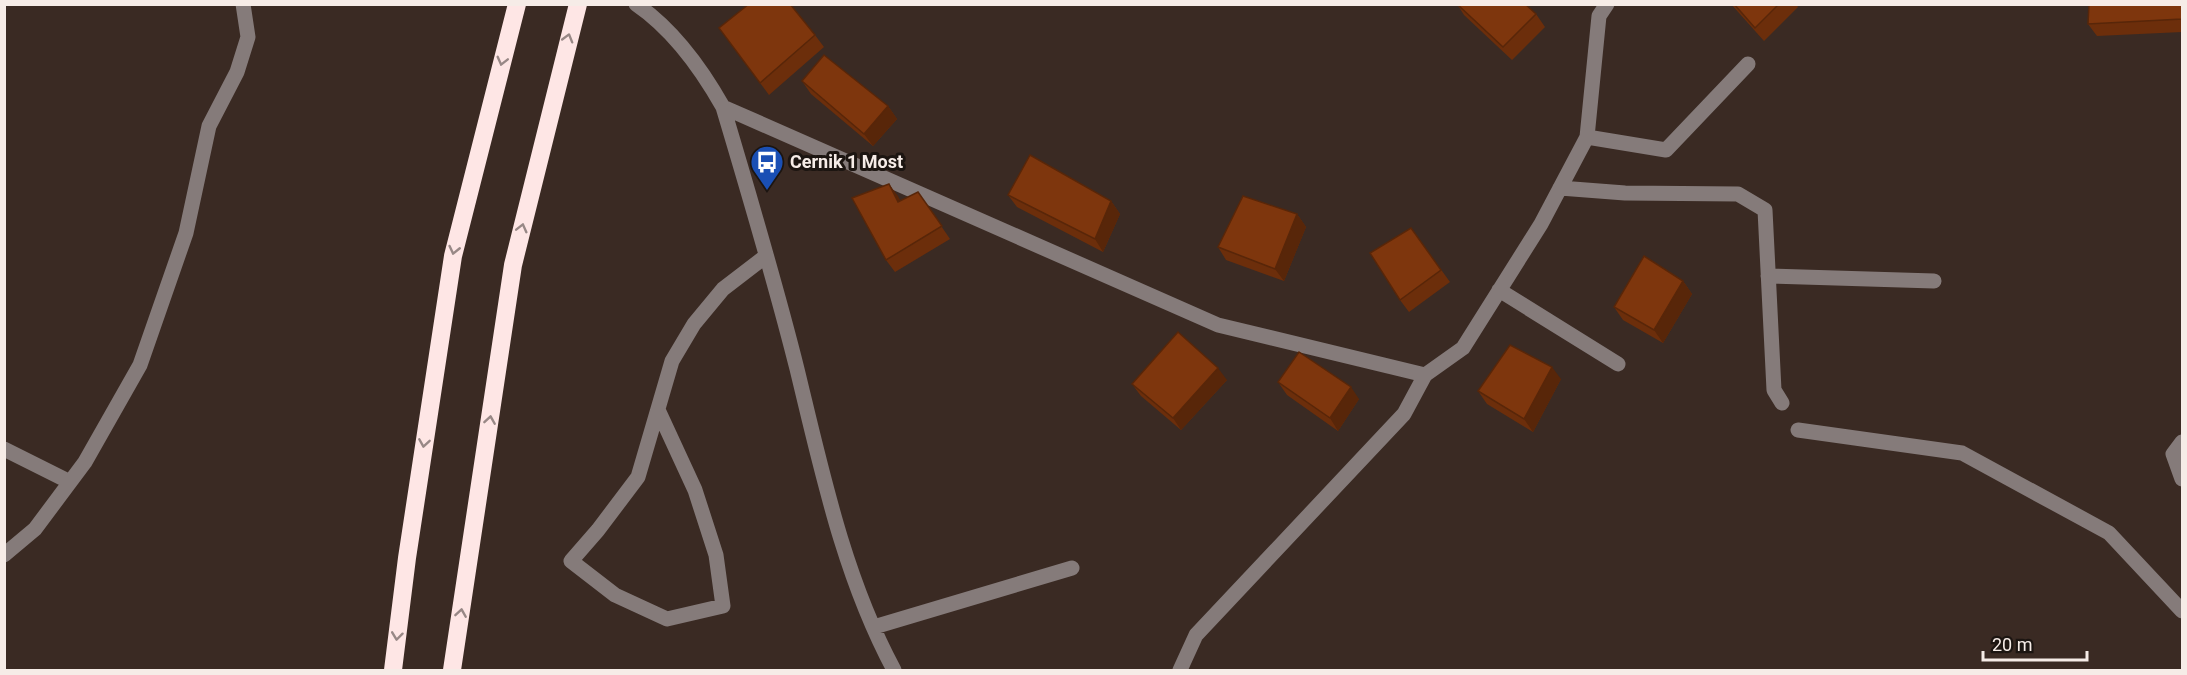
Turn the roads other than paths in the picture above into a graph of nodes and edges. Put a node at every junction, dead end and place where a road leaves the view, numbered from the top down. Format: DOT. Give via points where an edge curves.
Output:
graph roads {
  1 [pos="243,4"];
  2 [pos="517,4"];
  3 [pos="578,4"];
  4 [pos="1607,4"];
  5 [pos="644,7"];
  6 [pos="1748,64"];
  7 [pos="723,107"];
  8 [pos="1587,137"];
  9 [pos="1560,188"];
  10 [pos="766,256"];
  11 [pos="1768,276"];
  12 [pos="1934,281"];
  13 [pos="1499,291"];
  14 [pos="1618,364"];
  15 [pos="1425,375"];
  16 [pos="1782,403"];
  17 [pos="659,412"];
  18 [pos="1798,430"];
  19 [pos="2182,442"];
  20 [pos="4,449"];
  21 [pos="2182,479"];
  22 [pos="70,482"];
  23 [pos="4,555"];
  24 [pos="1071,568"];
  25 [pos="2182,611"];
  26 [pos="874,627"];
  27 [pos="393,670"];
  28 [pos="452,670"];
  29 [pos="894,670"];
  30 [pos="1180,670"];
  1 -- 22 [label="street" via="248,38 237,72 209,126 186,233 140,366"];
  2 -- 27 [label="highway, one-way" via="453,256"];
  28 -- 3 [label="highway, one-way" via="513,265"];
  4 -- 8 [label="street" via="1599,16"];
  5 -- 7 [label="street" via="685,51"];
  6 -- 8 [label="street" via="1666,150"];
  7 -- 10 [label="street"];
  7 -- 15 [label="street" via="1218,325"];
  8 -- 9 [label="street"];
  9 -- 11 [label="street" via="1738,194 1764,210"];
  9 -- 13 [label="street"];
  10 -- 17 [label="street" via="723,289 694,324 672,362"];
  10 -- 26 [label="street" via="836,529"];
  11 -- 12 [label="street"];
  11 -- 16 [label="street" via="1774,390"];
  13 -- 14 [label="street"];
  13 -- 15 [label="street" via="1463,348"];
  15 -- 30 [label="street" via="1404,414 1196,635"];
  17 -- 17 [label="street" via="638,477 571,561 615,595 668,619 723,606 716,555 698,501"];
  18 -- 25 [label="street" via="1962,453 2109,533"];
  19 -- 21 [label="street" via="2173,454"];
  20 -- 22 [label="street"];
  22 -- 23 [label="street" via="35,529"];
  24 -- 26 [label="street"];
  26 -- 29 [label="street"];
}
